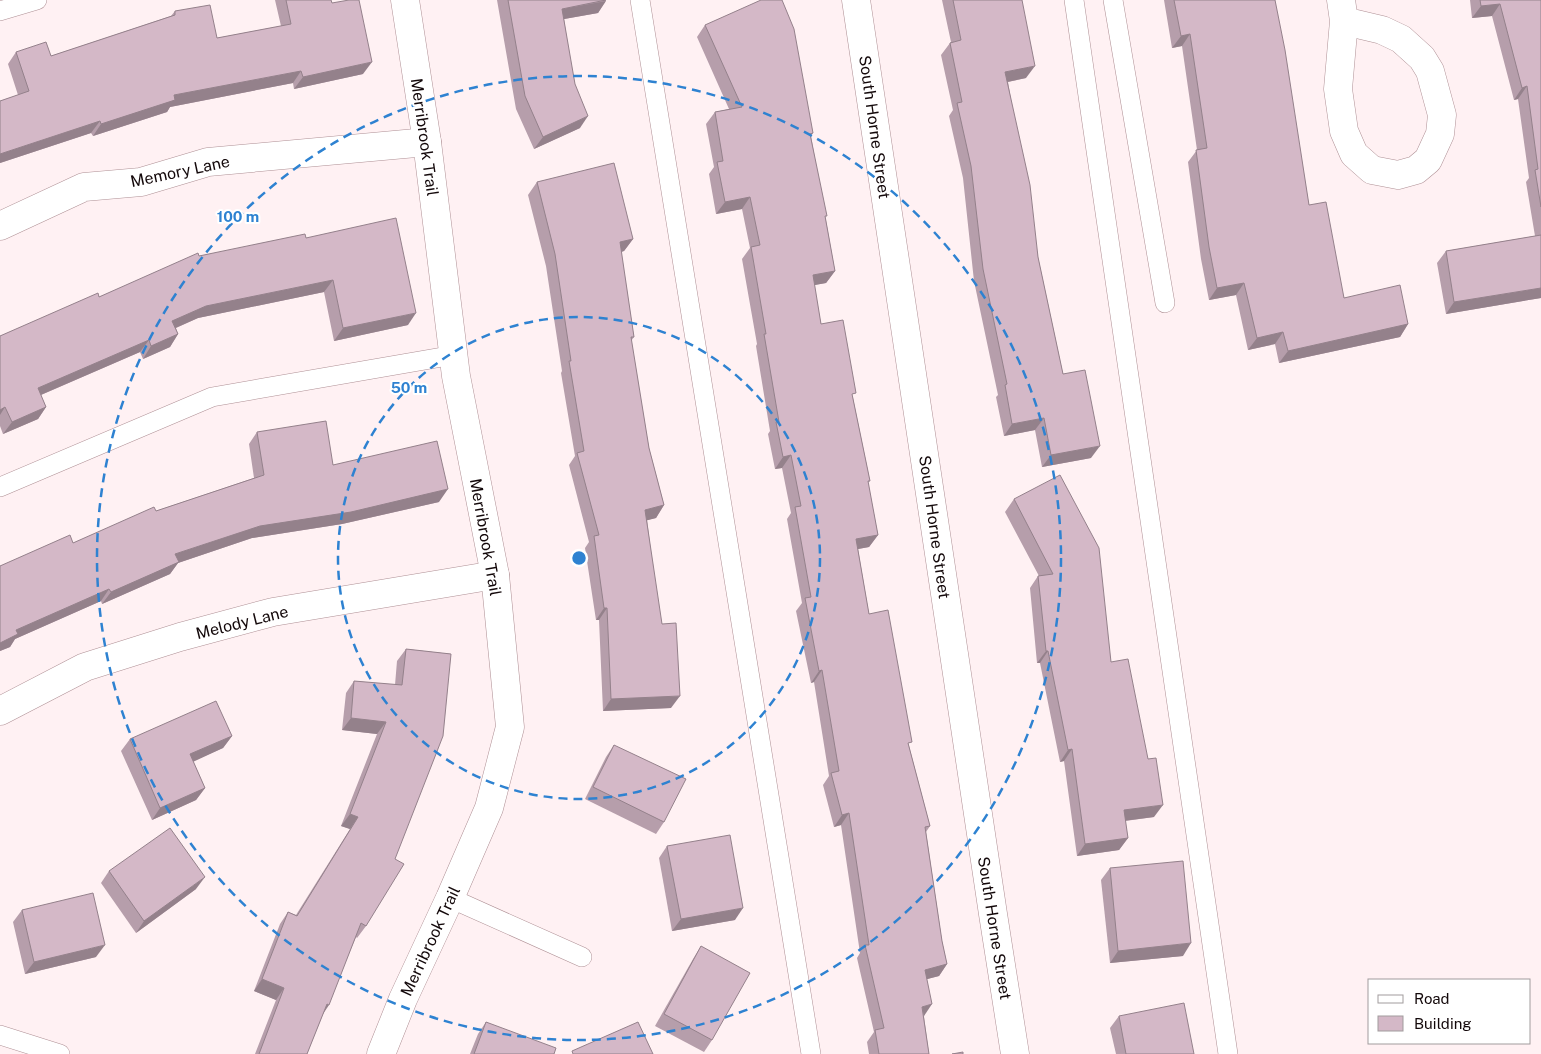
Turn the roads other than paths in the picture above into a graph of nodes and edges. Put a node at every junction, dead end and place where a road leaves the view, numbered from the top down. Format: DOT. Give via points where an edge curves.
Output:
graph roads {
  1 [pos="37,0"];
  2 [pos="405,0"];
  3 [pos="640,0"];
  4 [pos="856,0"];
  5 [pos="1074,0"];
  6 [pos="1113,0"];
  7 [pos="1343,10"];
  8 [pos="0,11"];
  9 [pos="427,142"];
  10 [pos="0,226"];
  11 [pos="1165,303"];
  12 [pos="454,355"];
  13 [pos="0,487"];
  14 [pos="496,575"];
  15 [pos="0,710"];
  16 [pos="450,898"];
  17 [pos="582,957"];
  18 [pos="0,1035"];
  19 [pos="60,1054"];
  20 [pos="381,1054"];
  21 [pos="811,1054"];
  22 [pos="1015,1054"];
  23 [pos="1228,1054"];
  1 -- 8 [label="lane"];
  2 -- 9 [label="street, Merribrook Trail"];
  3 -- 21 [label="lane"];
  4 -- 22 [label="street, South Horne Street"];
  5 -- 23 [label="lane"];
  6 -- 11 [label="lane"];
  7 -- 7 [label="street" via="1338,89 1344,132 1354,154 1372,170 1398,175 1416,170 1428,160 1440,134 1442,115 1430,72 1422,58 1401,39"];
  9 -- 10 [label="street, Memory Lane" via="208,162 141,182 84,187"];
  9 -- 12 [label="street, Merribrook Trail"];
  12 -- 13 [label="lane" via="212,397"];
  12 -- 14 [label="street, Merribrook Trail"];
  14 -- 15 [label="street, Melody Lane" via="273,612 180,637 85,668"];
  14 -- 16 [label="street, Merribrook Trail" via="510,727 488,808"];
  16 -- 17 [label="lane"];
  16 -- 20 [label="street, Merribrook Trail"];
  18 -- 19 [label="lane"];
}
